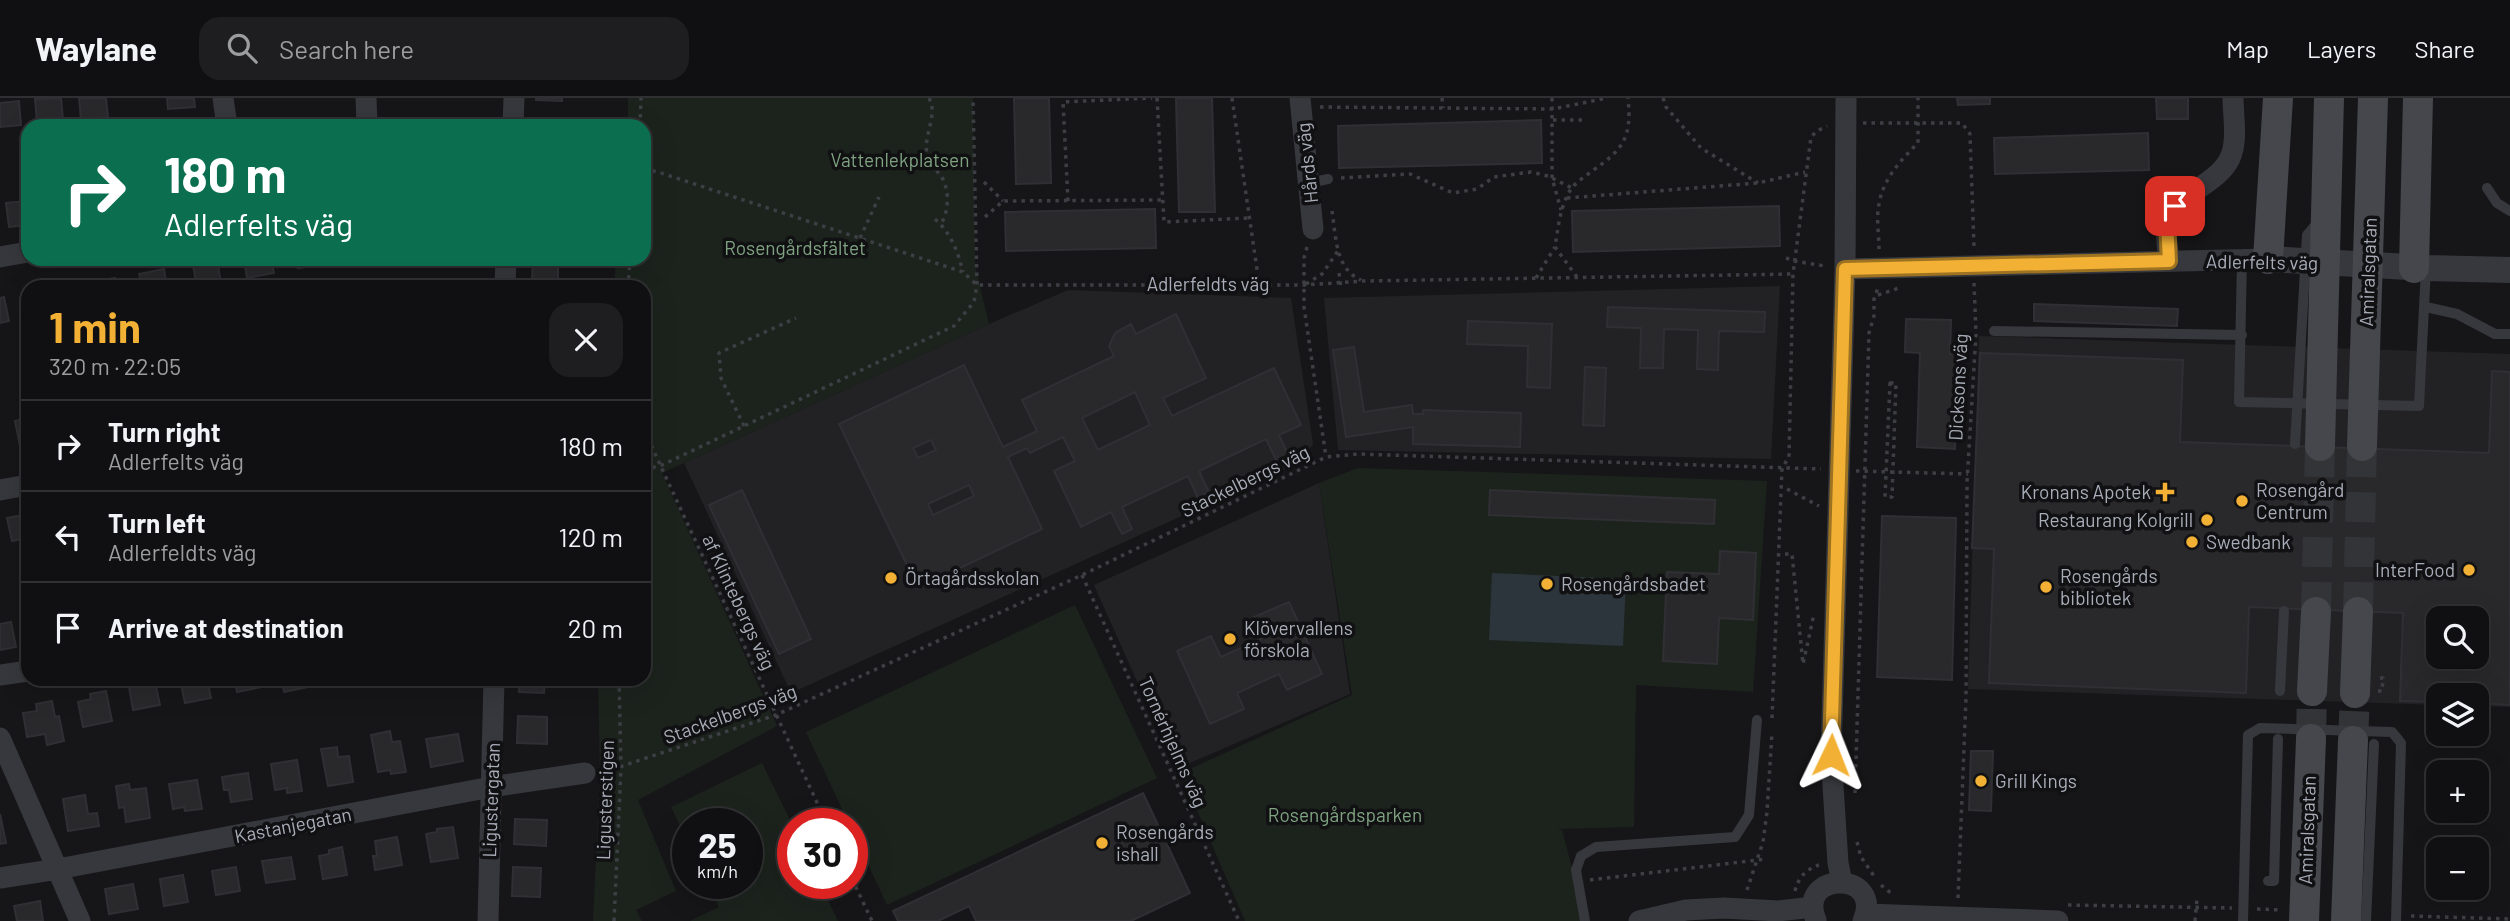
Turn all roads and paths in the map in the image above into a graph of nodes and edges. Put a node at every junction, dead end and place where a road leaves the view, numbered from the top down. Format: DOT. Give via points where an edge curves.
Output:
graph roads {
  1 [pos="223,98"];
  2 [pos="366,98"];
  3 [pos="514,98"];
  4 [pos="640,98"];
  5 [pos="929,98"];
  6 [pos="973,98"];
  7 [pos="1155,98"];
  8 [pos="1232,98"];
  9 [pos="1443,98"];
  10 [pos="1552,98"];
  11 [pos="1606,98"];
  12 [pos="1628,98"];
  13 [pos="1663,98"];
  14 [pos="1846,98"];
  15 [pos="1918,98"];
  16 [pos="2233,98"];
  17 [pos="2278,98"];
  18 [pos="2319,98"];
  19 [pos="2329,98"];
  20 [pos="2373,98"];
  21 [pos="2418,98"];
  22 [pos="1308,100"];
  23 [pos="1443,108"];
  24 [pos="1553,108"];
  25 [pos="226,119"];
  26 [pos="367,119"];
  27 [pos="513,119"];
  28 [pos="640,119"];
  29 [pos="1552,120"];
  30 [pos="1585,120"];
  31 [pos="1917,124"];
  32 [pos="651,171"];
  33 [pos="1805,172"];
  34 [pos="1552,178"];
  35 [pos="1318,181"];
  36 [pos="984,182"];
  37 [pos="1758,183"];
  38 [pos="1572,188"];
  39 [pos="2487,188"];
  40 [pos="879,197"];
  41 [pos="1567,198"];
  42 [pos="1163,200"];
  43 [pos="1003,201"];
  44 [pos="1068,201"];
  45 [pos="1562,210"];
  46 [pos="2328,210"];
  47 [pos="2510,211"];
  48 [pos="985,217"];
  49 [pos="1248,218"];
  50 [pos="1975,218"];
  51 [pos="935,219"];
  52 [pos="941,224"];
  53 [pos="1313,229"];
  54 [pos="860,238"];
  55 [pos="1555,247"];
  56 [pos="1338,251"];
  57 [pos="21,253"];
  58 [pos="1880,254"];
  59 [pos="0,257"];
  60 [pos="1786,258"];
  61 [pos="2265,260"];
  62 [pos="2169,261"];
  63 [pos="2414,268"];
  64 [pos="1845,269"];
  65 [pos="2510,270"];
  66 [pos="963,272"];
  67 [pos="1339,273"];
  68 [pos="1577,277"];
  69 [pos="1535,279"];
  70 [pos="1259,283"];
  71 [pos="977,285"];
  72 [pos="1305,285"];
  73 [pos="1341,285"];
  74 [pos="1974,302"];
  75 [pos="2426,307"];
  76 [pos="1874,316"];
  77 [pos="796,318"];
  78 [pos="1994,331"];
  79 [pos="2510,334"];
  80 [pos="2242,335"];
  81 [pos="744,426"];
  82 [pos="2307,445"];
  83 [pos="651,446"];
  84 [pos="2362,446"];
  85 [pos="1326,457"];
  86 [pos="660,466"];
  87 [pos="651,468"];
  88 [pos="1782,468"];
  89 [pos="1828,470"];
  90 [pos="1865,470"];
  91 [pos="1853,471"];
  92 [pos="1885,471"];
  93 [pos="1892,472"];
  94 [pos="1968,474"];
  95 [pos="21,486"];
  96 [pos="1787,489"];
  97 [pos="0,490"];
  98 [pos="1818,506"];
  99 [pos="1785,554"];
  100 [pos="1082,575"];
  101 [pos="2284,611"];
  102 [pos="2316,612"];
  103 [pos="2358,612"];
  104 [pos="1814,614"];
  105 [pos="21,672"];
  106 [pos="0,676"];
  107 [pos="2383,678"];
  108 [pos="494,686"];
  109 [pos="620,686"];
  110 [pos="2280,691"];
  111 [pos="2312,691"];
  112 [pos="2369,692"];
  113 [pos="776,715"];
  114 [pos="1757,720"];
  115 [pos="0,738"];
  116 [pos="2278,738"];
  117 [pos="2311,738"];
  118 [pos="2364,743"];
  119 [pos="621,768"];
  120 [pos="585,772"];
  121 [pos="491,787"];
  122 [pos="1854,795"];
  123 [pos="820,808"];
  124 [pos="1856,832"];
  125 [pos="1866,854"];
  126 [pos="1766,859"];
  127 [pos="1757,860"];
  128 [pos="58,869"];
  129 [pos="0,878"];
  130 [pos="1750,880"];
  131 [pos="1578,881"];
  132 [pos="1842,881"];
  133 [pos="2268,881"];
  134 [pos="1891,886"];
  135 [pos="1888,892"];
  136 [pos="862,899"];
  137 [pos="2197,899"];
  138 [pos="1958,908"];
  139 [pos="1815,914"];
  140 [pos="1865,918"];
  141 [pos="2396,918"];
  142 [pos="2510,919"];
  143 [pos="80,921"];
  144 [pos="488,921"];
  145 [pos="614,921"];
  146 [pos="872,921"];
  147 [pos="1239,921"];
  148 [pos="1585,921"];
  149 [pos="1639,921"];
  150 [pos="2058,921"];
  151 [pos="2195,921"];
  152 [pos="2243,921"];
  153 [pos="2304,921"];
  154 [pos="2346,921"];
  155 [pos="2366,921"];
  1 -- 25 [label="street"];
  2 -- 26 [label="street"];
  3 -- 27 [label="street"];
  4 -- 28 [label="path"];
  5 -- 52 [label="path" via="932,119 927,156 944,181 948,204"];
  6 -- 71 [label="path"];
  7 -- 42 [label="path"];
  7 -- 44 [label="path" via="1063,103"];
  8 -- 49 [label="path"];
  9 -- 23 [label="path"];
  10 -- 24 [label="path"];
  11 -- 24 [label="path"];
  12 -- 38 [label="path" via="1630,123 1623,143"];
  13 -- 37 [label="path" via="1701,148"];
  14 -- 64 [label="street"];
  15 -- 31 [label="path"];
  16 -- 62 [label="street" via="2230,157 2215,179 2175,206 2167,223"];
  17 -- 61 [label="main road"];
  18 -- 46 [label="lane" via="2319,147"];
  19 -- 46 [label="main road"];
  20 -- 84 [label="main road, Amiralsgatan"];
  21 -- 63 [label="main road"];
  22 -- 23 [label="path"];
  22 -- 35 [label="street, Hårds väg"];
  23 -- 24 [label="path"];
  24 -- 29 [label="path"];
  29 -- 30 [label="path"];
  29 -- 34 [label="path"];
  31 -- 50 [label="path" via="1962,123 1970,134"];
  31 -- 58 [label="path" via="1918,144 1885,184 1878,204"];
  32 -- 54 [label="path"];
  33 -- 37 [label="path"];
  34 -- 35 [label="path" via="1531,172 1494,177 1477,189 1453,193 1410,174"];
  34 -- 38 [label="path"];
  34 -- 45 [label="path"];
  35 -- 53 [label="street, Hårds väg"];
  36 -- 43 [label="path"];
  37 -- 41 [label="path"];
  38 -- 41 [label="path"];
  39 -- 47 [label="lane" via="2497,203"];
  40 -- 54 [label="path"];
  41 -- 45 [label="path"];
  42 -- 44 [label="path"];
  42 -- 49 [label="path" via="1164,222"];
  43 -- 44 [label="path"];
  43 -- 48 [label="path"];
  45 -- 55 [label="path"];
  46 -- 82 [label="main road"];
  49 -- 70 [label="path"];
  51 -- 52 [label="path"];
  52 -- 66 [label="path"];
  53 -- 72 [label="path" via="1304,258"];
  54 -- 66 [label="path"];
  55 -- 68 [label="path"];
  55 -- 69 [label="path"];
  56 -- 72 [label="path" via="1322,274"];
  57 -- 59 [label="street"];
  60 -- 64 [label="path"];
  61 -- 62 [label="street, Adlerfelts väg"];
  61 -- 63 [label="street, Adlerfelts väg"];
  61 -- 80 [label="lane"];
  62 -- 64 [label="street, Adlerfelts väg"];
  63 -- 65 [label="street, Adlerfelts väg"];
  63 -- 75 [label="lane"];
  64 -- 132 [label="street" via="1831,755"];
  66 -- 71 [label="path"];
  67 -- 73 [label="path"];
  68 -- 69 [label="path, Adlerfeldts väg"];
  68 -- 88 [label="path, Adlerfeldts väg" via="1793,274 1789,457"];
  69 -- 73 [label="path, Adlerfeldts väg"];
  70 -- 71 [label="path, Adlerfeldts väg"];
  70 -- 72 [label="path, Adlerfeldts väg"];
  71 -- 81 [label="path" via="974,302 954,326"];
  72 -- 73 [label="path, Adlerfeldts väg"];
  72 -- 85 [label="path" via="1304,307"];
  74 -- 94 [label="path, Dicksons väg"];
  75 -- 79 [label="lane" via="2457,314 2495,334"];
  75 -- 80 [label="lane" via="2419,406 2239,402"];
  76 -- 90 [label="path" via="1869,333"];
  77 -- 81 [label="path" via="719,353 721,378"];
  78 -- 80 [label="lane"];
  81 -- 86 [label="path"];
  83 -- 86 [label="path, af Klintebergs väg"];
  85 -- 88 [label="path, Stackelbergs väg" via="1358,454"];
  85 -- 100 [label="path, Stackelbergs väg"];
  86 -- 87 [label="path"];
  86 -- 113 [label="path, af Klintebergs väg"];
  88 -- 89 [label="path, Stackelbergs väg"];
  88 -- 127 [label="path" via="1768,812"];
  90 -- 92 [label="path"];
  90 -- 122 [label="path"];
  91 -- 93 [label="path"];
  92 -- 93 [label="path" via="1885,497 1892,497"];
  92 -- 93 [label="path" via="1890,383 1896,383"];
  93 -- 94 [label="path"];
  94 -- 138 [label="path, Dicksons väg"];
  95 -- 97 [label="street"];
  96 -- 98 [label="path"];
  99 -- 104 [label="path" via="1792,554 1802,664"];
  100 -- 113 [label="path, Stackelbergs väg"];
  100 -- 147 [label="path, Tornérhjelms väg"];
  101 -- 110 [label="lane"];
  102 -- 111 [label="main road"];
  103 -- 112 [label="main road"];
  105 -- 106 [label="street"];
  107 -- 112 [label="path"];
  108 -- 121 [label="street, Ligustergatan"];
  109 -- 119 [label="path, Ligusterstigen"];
  113 -- 119 [label="path, Stackelbergs väg"];
  113 -- 123 [label="path, af Klintebergs väg"];
  114 -- 131 [label="lane" via="1749,815 1735,837 1596,847 1581,856"];
  115 -- 128 [label="street"];
  116 -- 133 [label="lane" via="2274,881"];
  117 -- 153 [label="main road, Amiralsgatan"];
  118 -- 154 [label="main road"];
  118 -- 155 [label="lane"];
  119 -- 120 [label="path, Stackelbergs väg" via="593,775"];
  119 -- 145 [label="path, Ligusterstigen"];
  120 -- 121 [label="street, Kastanjegatan"];
  121 -- 128 [label="street, Kastanjegatan"];
  121 -- 144 [label="street, Ligustergatan"];
  124 -- 125 [label="path" via="1861,858"];
  126 -- 127 [label="path"];
  127 -- 130 [label="path"];
  127 -- 131 [label="path"];
  128 -- 129 [label="street, Kastanjegatan"];
  128 -- 143 [label="street"];
  131 -- 148 [label="lane"];
  132 -- 139 [label="street" via="1819,891"];
  132 -- 140 [label="street" via="1858,889 1867,905"];
  134 -- 135 [label="path"];
  136 -- 146 [label="path"];
  137 -- 151 [label="path"];
  139 -- 149 [label="street" via="1724,908"];
  140 -- 150 [label="street"];
  141 -- 142 [label="path"];
  141 -- 152 [label="lane" via="2401,743 2392,732 2260,727 2248,735"];
}
